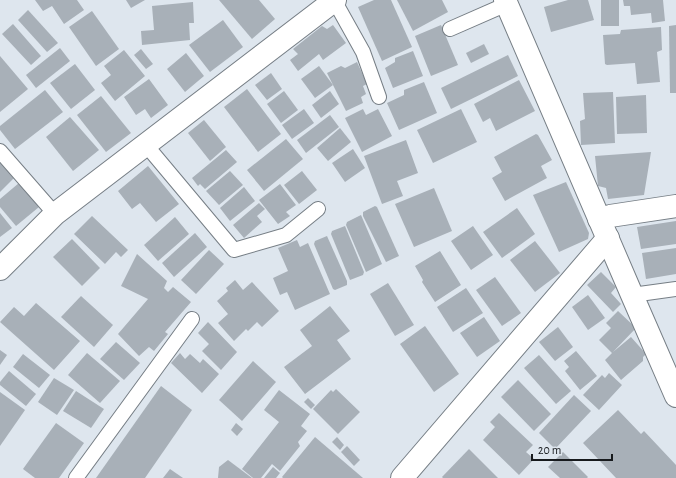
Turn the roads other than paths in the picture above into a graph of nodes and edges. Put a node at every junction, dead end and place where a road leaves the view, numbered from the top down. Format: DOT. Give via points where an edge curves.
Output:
graph roads {
  1 [pos="335,0"];
  2 [pos="506,2"];
  3 [pos="450,29"];
  4 [pos="379,97"];
  5 [pos="146,145"];
  6 [pos="0,151"];
  7 [pos="676,206"];
  8 [pos="318,209"];
  9 [pos="55,214"];
  10 [pos="603,228"];
  11 [pos="0,269"];
  12 [pos="676,289"];
  13 [pos="632,295"];
  14 [pos="192,319"];
  15 [pos="676,396"];
  16 [pos="76,478"];
  17 [pos="402,478"];
  1 -- 4 [label="lane" via="363,52"];
  1 -- 5 [label="street"];
  2 -- 3 [label="lane"];
  2 -- 10 [label="street"];
  5 -- 8 [label="lane" via="234,250 286,235"];
  5 -- 9 [label="street"];
  6 -- 9 [label="lane"];
  7 -- 10 [label="street" via="610,216"];
  9 -- 11 [label="street"];
  10 -- 13 [label="street"];
  10 -- 17 [label="street"];
  12 -- 13 [label="lane"];
  13 -- 15 [label="street"];
  14 -- 16 [label="lane"];
}
